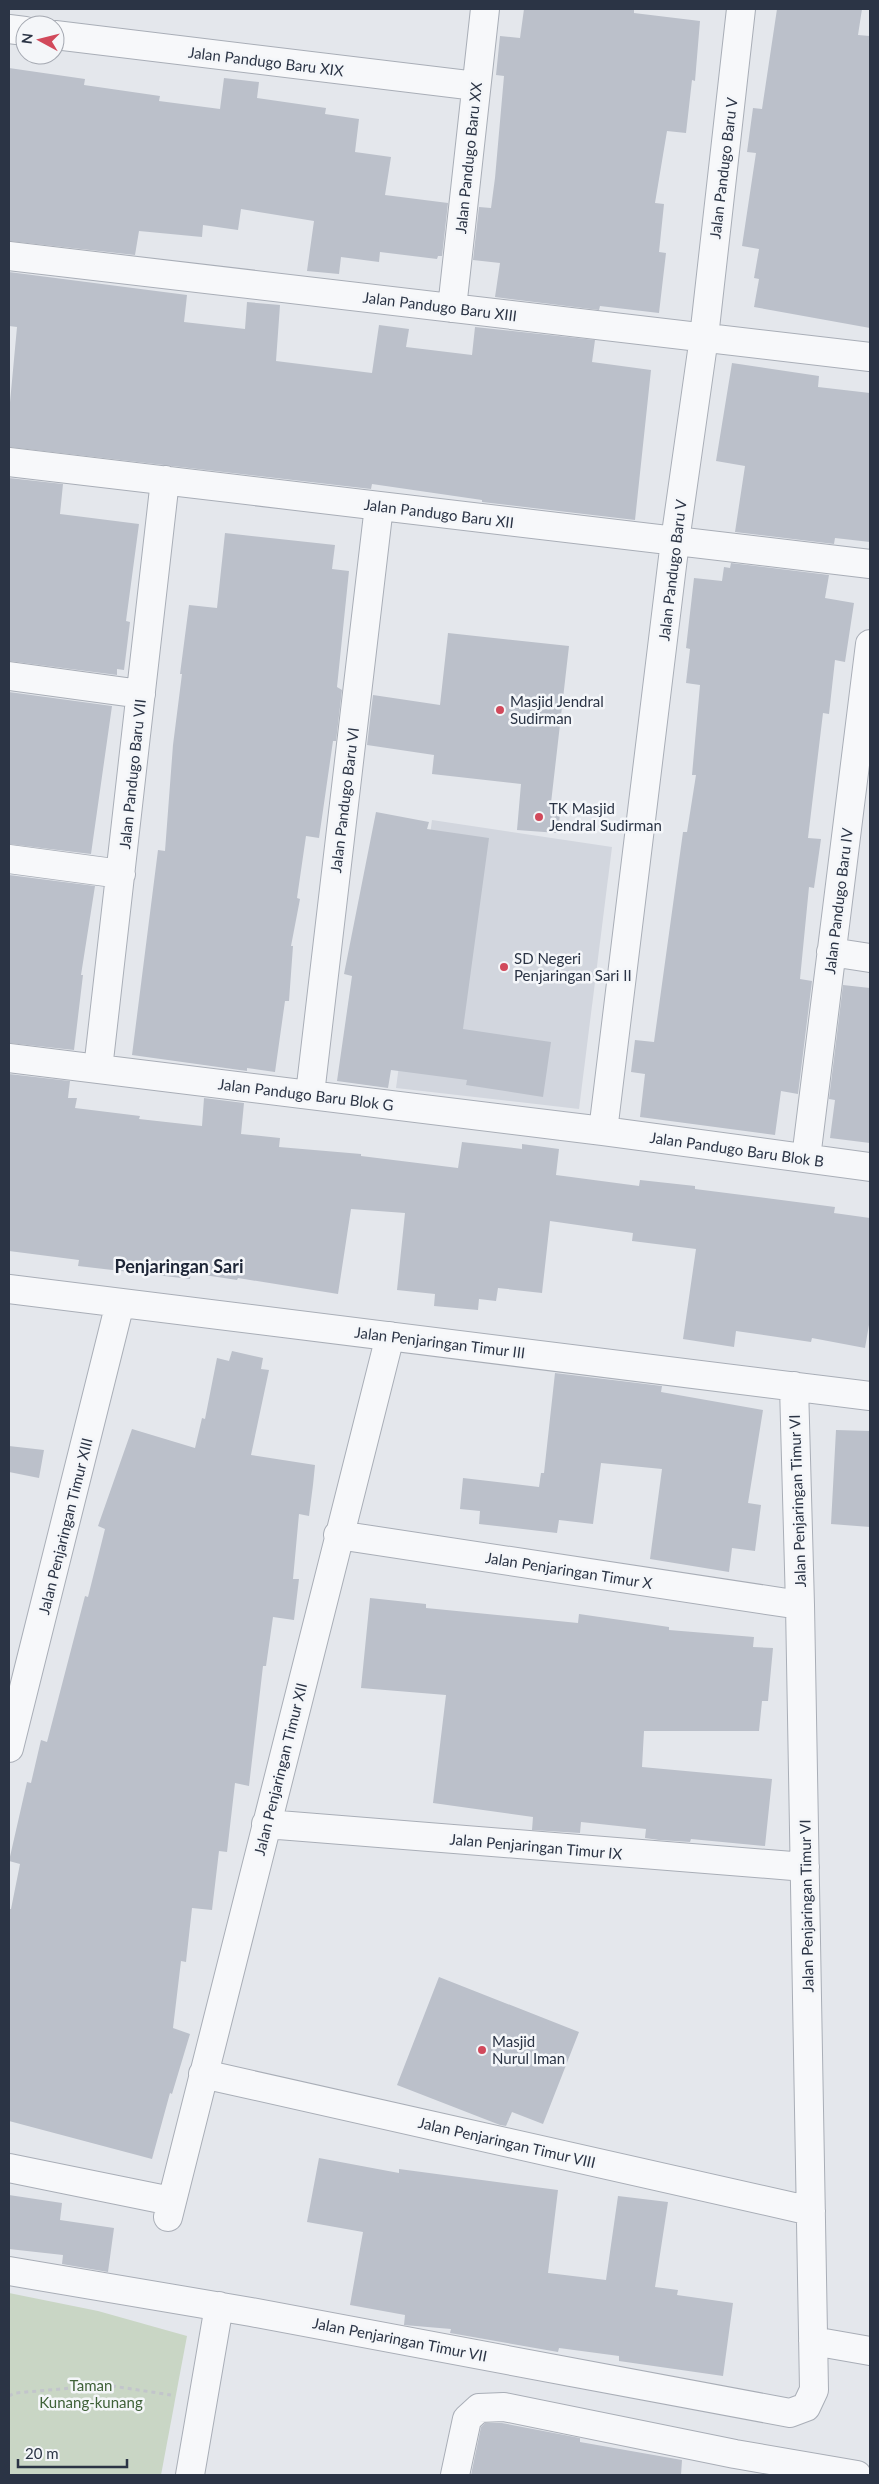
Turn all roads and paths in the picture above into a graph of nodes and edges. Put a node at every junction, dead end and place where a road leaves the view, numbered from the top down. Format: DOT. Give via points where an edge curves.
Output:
graph roads {
  1 [pos="485,9"];
  2 [pos="741,9"];
  3 [pos="65,36"];
  4 [pos="476,86"];
  5 [pos="9,256"];
  6 [pos="452,308"];
  7 [pos="704,337"];
  8 [pos="870,357"];
  9 [pos="9,462"];
  10 [pos="165,480"];
  11 [pos="379,506"];
  12 [pos="675,541"];
  13 [pos="870,564"];
  14 [pos="870,644"];
  15 [pos="9,676"];
  16 [pos="141,694"];
  17 [pos="863,758"];
  18 [pos="9,859"];
  19 [pos="120,874"];
  20 [pos="831,952"];
  21 [pos="870,958"];
  22 [pos="9,1058"];
  23 [pos="98,1068"];
  24 [pos="310,1094"];
  25 [pos="603,1130"];
  26 [pos="806,1158"];
  27 [pos="870,1166"];
  28 [pos="9,1289"];
  29 [pos="120,1303"];
  30 [pos="390,1336"];
  31 [pos="794,1386"];
  32 [pos="870,1396"];
  33 [pos="338,1535"];
  34 [pos="800,1605"];
  35 [pos="9,1748"];
  36 [pos="266,1824"];
  37 [pos="805,1867"];
  38 [pos="203,2074"];
  39 [pos="9,2168"];
  40 [pos="812,2211"];
  41 [pos="9,2271"];
  42 [pos="219,2306"];
  43 [pos="813,2341"];
  44 [pos="870,2351"];
  45 [pos="9,2396"];
  46 [pos="204,2400"];
  47 [pos="790,2413"];
  48 [pos="733,2464"];
  49 [pos="190,2475"];
  50 [pos="456,2475"];
  51 [pos="857,2475"];
  1 -- 4 [label="street, Jalan Pandugo Baru XX"];
  2 -- 7 [label="street, Jalan Pandugo Baru V"];
  3 -- 4 [label="street, Jalan Pandugo Baru XIX"];
  4 -- 6 [label="street, Jalan Pandugo Baru XX"];
  5 -- 6 [label="street, Jalan Pandugo Baru XIII"];
  6 -- 7 [label="street, Jalan Pandugo Baru XIII"];
  7 -- 8 [label="street, Jalan Pandugo Baru XIII"];
  7 -- 12 [label="street, Jalan Pandugo Baru V"];
  9 -- 10 [label="street, Jalan Pandugo Baru XII"];
  10 -- 11 [label="street, Jalan Pandugo Baru XII"];
  10 -- 16 [label="street, Jalan Pandugo Baru VII"];
  11 -- 12 [label="street, Jalan Pandugo Baru XII"];
  11 -- 24 [label="street, Jalan Pandugo Baru VI"];
  12 -- 13 [label="street, Jalan Pandugo Baru XII"];
  12 -- 25 [label="street, Jalan Pandugo Baru V"];
  14 -- 17 [label="street, Jalan Pandugo Baru IV"];
  15 -- 16 [label="street"];
  16 -- 19 [label="street, Jalan Pandugo Baru VII"];
  17 -- 20 [label="street, Jalan Pandugo Baru IV"];
  18 -- 19 [label="street"];
  19 -- 23 [label="street, Jalan Pandugo Baru VII"];
  20 -- 21 [label="street"];
  20 -- 26 [label="street, Jalan Pandugo Baru IV"];
  22 -- 23 [label="street, Jalan Pandugo Baru Blok G"];
  23 -- 24 [label="street, Jalan Pandugo Baru Blok G"];
  24 -- 25 [label="street, Jalan Pandugo Baru Blok G"];
  25 -- 26 [label="street, Jalan Pandugo Baru Blok B"];
  26 -- 27 [label="street, Jalan Pandugo Baru Blok B"];
  28 -- 29 [label="street, Jalan Penjaringan Timur III"];
  29 -- 30 [label="street, Jalan Penjaringan Timur III"];
  29 -- 35 [label="street, Jalan Penjaringan Timur XIII"];
  30 -- 31 [label="street, Jalan Penjaringan Timur III"];
  30 -- 33 [label="street, Jalan Penjaringan Timur XII"];
  31 -- 32 [label="street, Jalan Penjaringan Timur III"];
  31 -- 34 [label="street, Jalan Penjaringan Timur VI"];
  33 -- 34 [label="street, Jalan Penjaringan Timur X"];
  33 -- 36 [label="street, Jalan Penjaringan Timur XII"];
  34 -- 37 [label="street, Jalan Penjaringan Timur VI"];
  36 -- 37 [label="street, Jalan Penjaringan Timur IX"];
  36 -- 38 [label="street, Jalan Penjaringan Timur XII"];
  37 -- 40 [label="street, Jalan Penjaringan Timur VI"];
  38 -- 39 [label="street, Jalan Penjaringan Timur XII" via="170,2209"];
  38 -- 40 [label="street, Jalan Penjaringan Timur VIII"];
  40 -- 43 [label="street, Jalan Penjaringan Timur VI"];
  41 -- 42 [label="street, Jalan Penjaringan Timur VII"];
  42 -- 46 [label="street"];
  42 -- 47 [label="street, Jalan Penjaringan Timur VII"];
  43 -- 44 [label="street"];
  43 -- 47 [label="street, Jalan Penjaringan Timur VI" via="814,2390 806,2407"];
  45 -- 46 [label="path" via="106,2385"];
  46 -- 49 [label="street"];
  48 -- 50 [label="street" via="504,2406 479,2408 467,2419"];
  48 -- 51 [label="street"];
}
